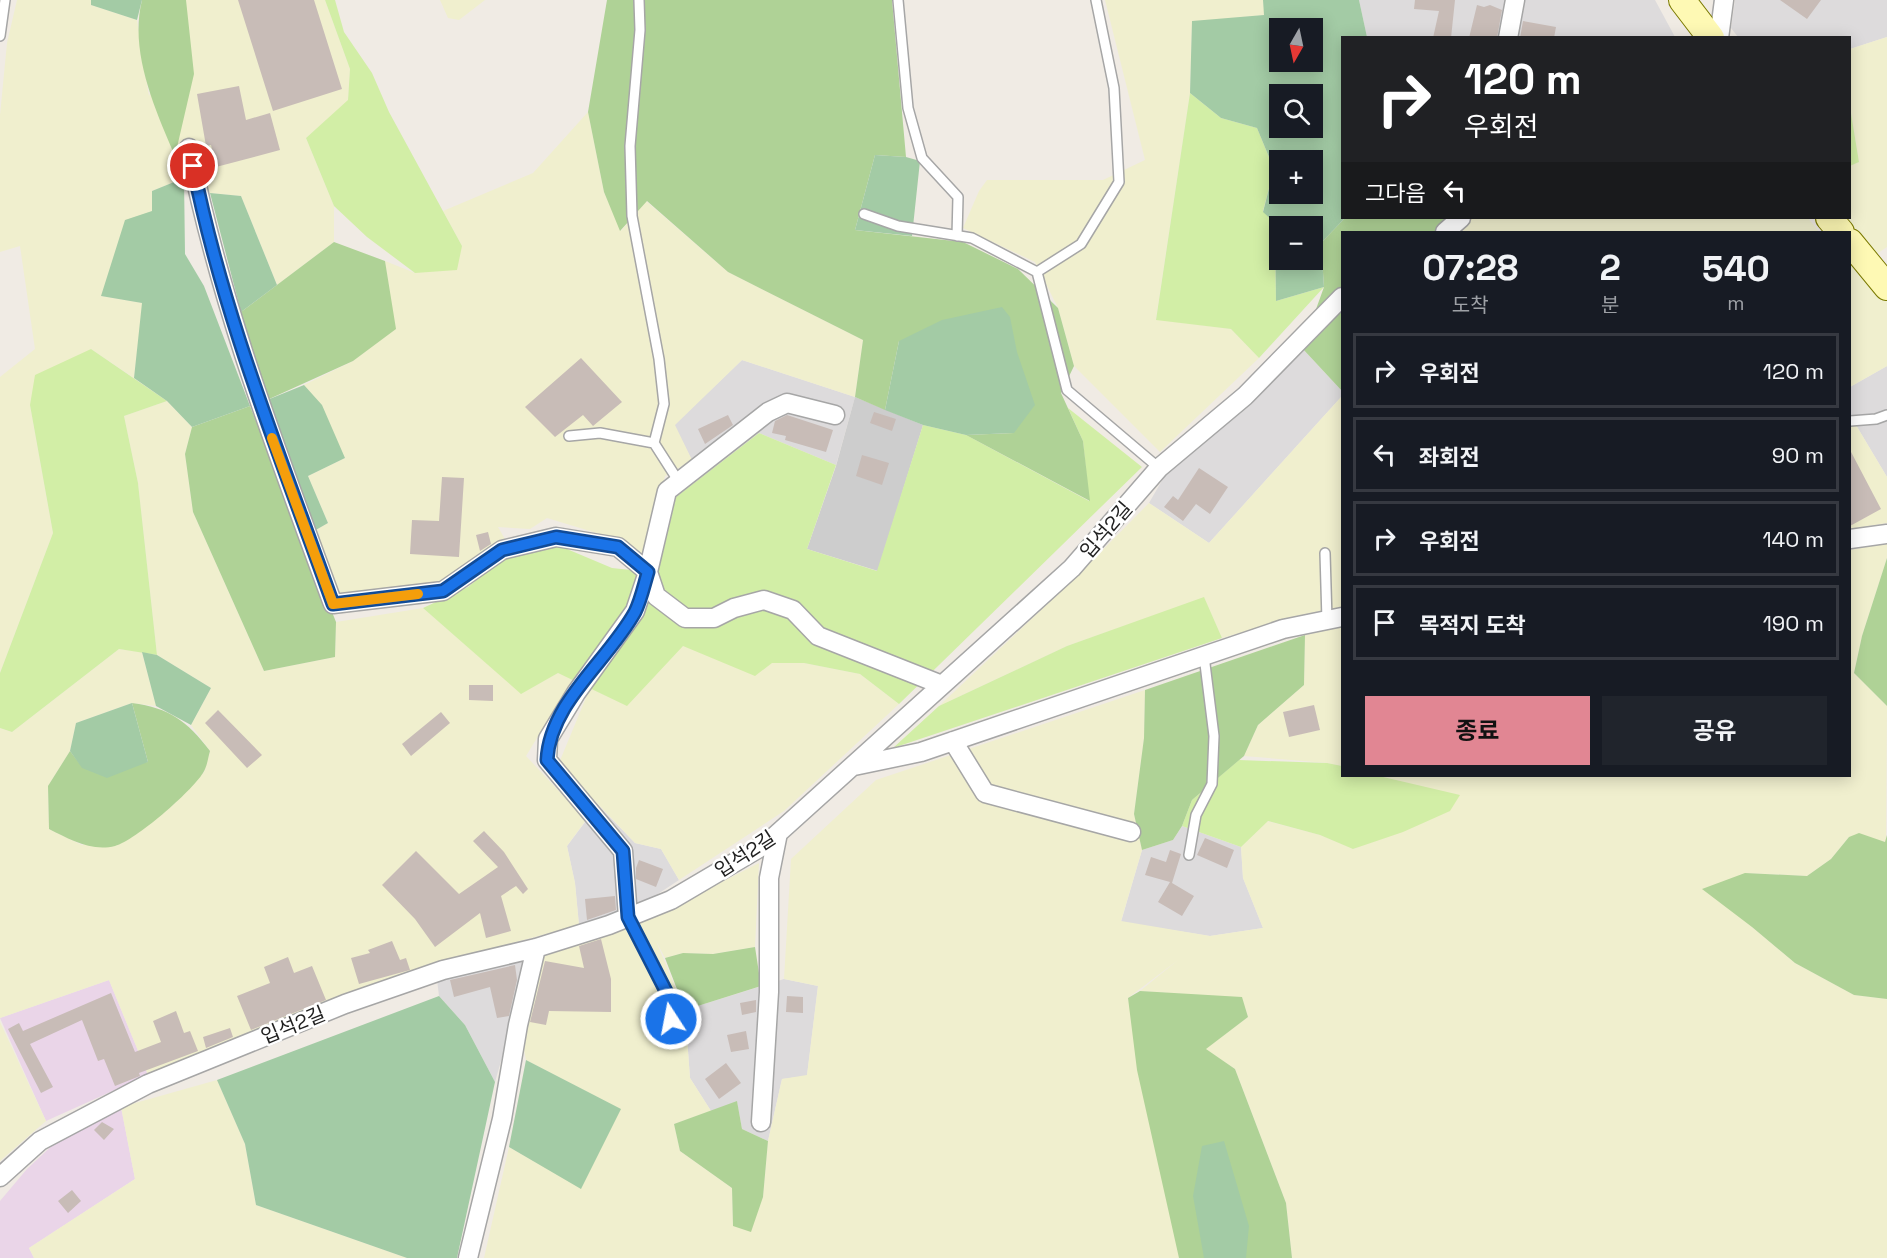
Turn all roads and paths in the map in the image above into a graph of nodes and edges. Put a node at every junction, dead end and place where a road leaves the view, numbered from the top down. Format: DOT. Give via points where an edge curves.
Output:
graph roads {
  1 [pos="5,0"];
  2 [pos="639,0"];
  3 [pos="898,0"];
  4 [pos="1096,0"];
  5 [pos="1515,0"];
  6 [pos="1682,0"];
  7 [pos="1724,0"];
  8 [pos="0,36"];
  9 [pos="1508,36"];
  10 [pos="1709,36"];
  11 [pos="1719,36"];
  12 [pos="189,148"];
  13 [pos="864,214"];
  14 [pos="1460,219"];
  15 [pos="1830,219"];
  16 [pos="1446,231"];
  17 [pos="1840,231"];
  18 [pos="957,236"];
  19 [pos="1851,243"];
  20 [pos="1037,272"];
  21 [pos="1887,287"];
  22 [pos="1341,298"];
  23 [pos="835,415"];
  24 [pos="1887,415"];
  25 [pos="1851,421"];
  26 [pos="569,436"];
  27 [pos="654,443"];
  28 [pos="1160,468"];
  29 [pos="679,482"];
  30 [pos="1887,534"];
  31 [pos="1851,539"];
  32 [pos="1325,553"];
  33 [pos="648,572"];
  34 [pos="1335,618"];
  35 [pos="1203,656"];
  36 [pos="942,685"];
  37 [pos="953,741"];
  38 [pos="853,766"];
  39 [pos="1131,832"];
  40 [pos="778,833"];
  41 [pos="1189,855"];
  42 [pos="628,917"];
  43 [pos="536,948"];
  44 [pos="671,1037"];
  45 [pos="761,1122"];
  46 [pos="0,1177"];
  47 [pos="468,1258"];
  1 -- 8 [label="lane"];
  2 -- 27 [label="lane" via="630,146 632,216 664,404"];
  3 -- 18 [label="lane" via="908,108 922,158 958,197"];
  4 -- 20 [label="lane" via="1114,88 1119,182 1081,244"];
  5 -- 9 [label="street"];
  6 -- 10 [label="street"];
  7 -- 11 [label="street"];
  12 -- 33 [label="street" via="203,220 231,319 333,604 443,591 502,550 556,537 618,547"];
  13 -- 18 [label="lane" via="898,226"];
  14 -- 16 [label="street"];
  15 -- 17 [label="street"];
  18 -- 20 [label="lane" via="972,238"];
  19 -- 21 [label="street"];
  20 -- 28 [label="lane" via="1067,390"];
  22 -- 28 [label="street, 입석2길" via="1245,396"];
  23 -- 29 [label="street" via="787,403 768,412"];
  24 -- 25 [label="lane"];
  26 -- 27 [label="lane" via="600,433"];
  27 -- 29 [label="lane"];
  28 -- 36 [label="street, 입석2길" via="1072,568"];
  29 -- 33 [label="street" via="667,491"];
  30 -- 31 [label="street"];
  32 -- 34 [label="lane"];
  33 -- 36 [label="street" via="656,596 685,618 714,618 764,600 793,610 818,636"];
  33 -- 42 [label="street" via="635,611 548,739 547,760 623,851"];
  34 -- 35 [label="street" via="1283,629"];
  35 -- 37 [label="street"];
  35 -- 41 [label="lane" via="1214,736 1212,784 1196,814"];
  36 -- 38 [label="street, 입석2길"];
  37 -- 38 [label="street"];
  37 -- 39 [label="street" via="985,793"];
  38 -- 40 [label="street, 입석2길"];
  40 -- 42 [label="street, 입석2길" via="671,900"];
  40 -- 45 [label="street" via="769,878 769,992"];
  42 -- 43 [label="street, 입석2길"];
  42 -- 44 [label="lane" via="671,1001"];
  43 -- 46 [label="street, 입석2길" via="443,970 345,1004 148,1084 40,1141"];
  43 -- 47 [label="street" via="502,1119"];
}
